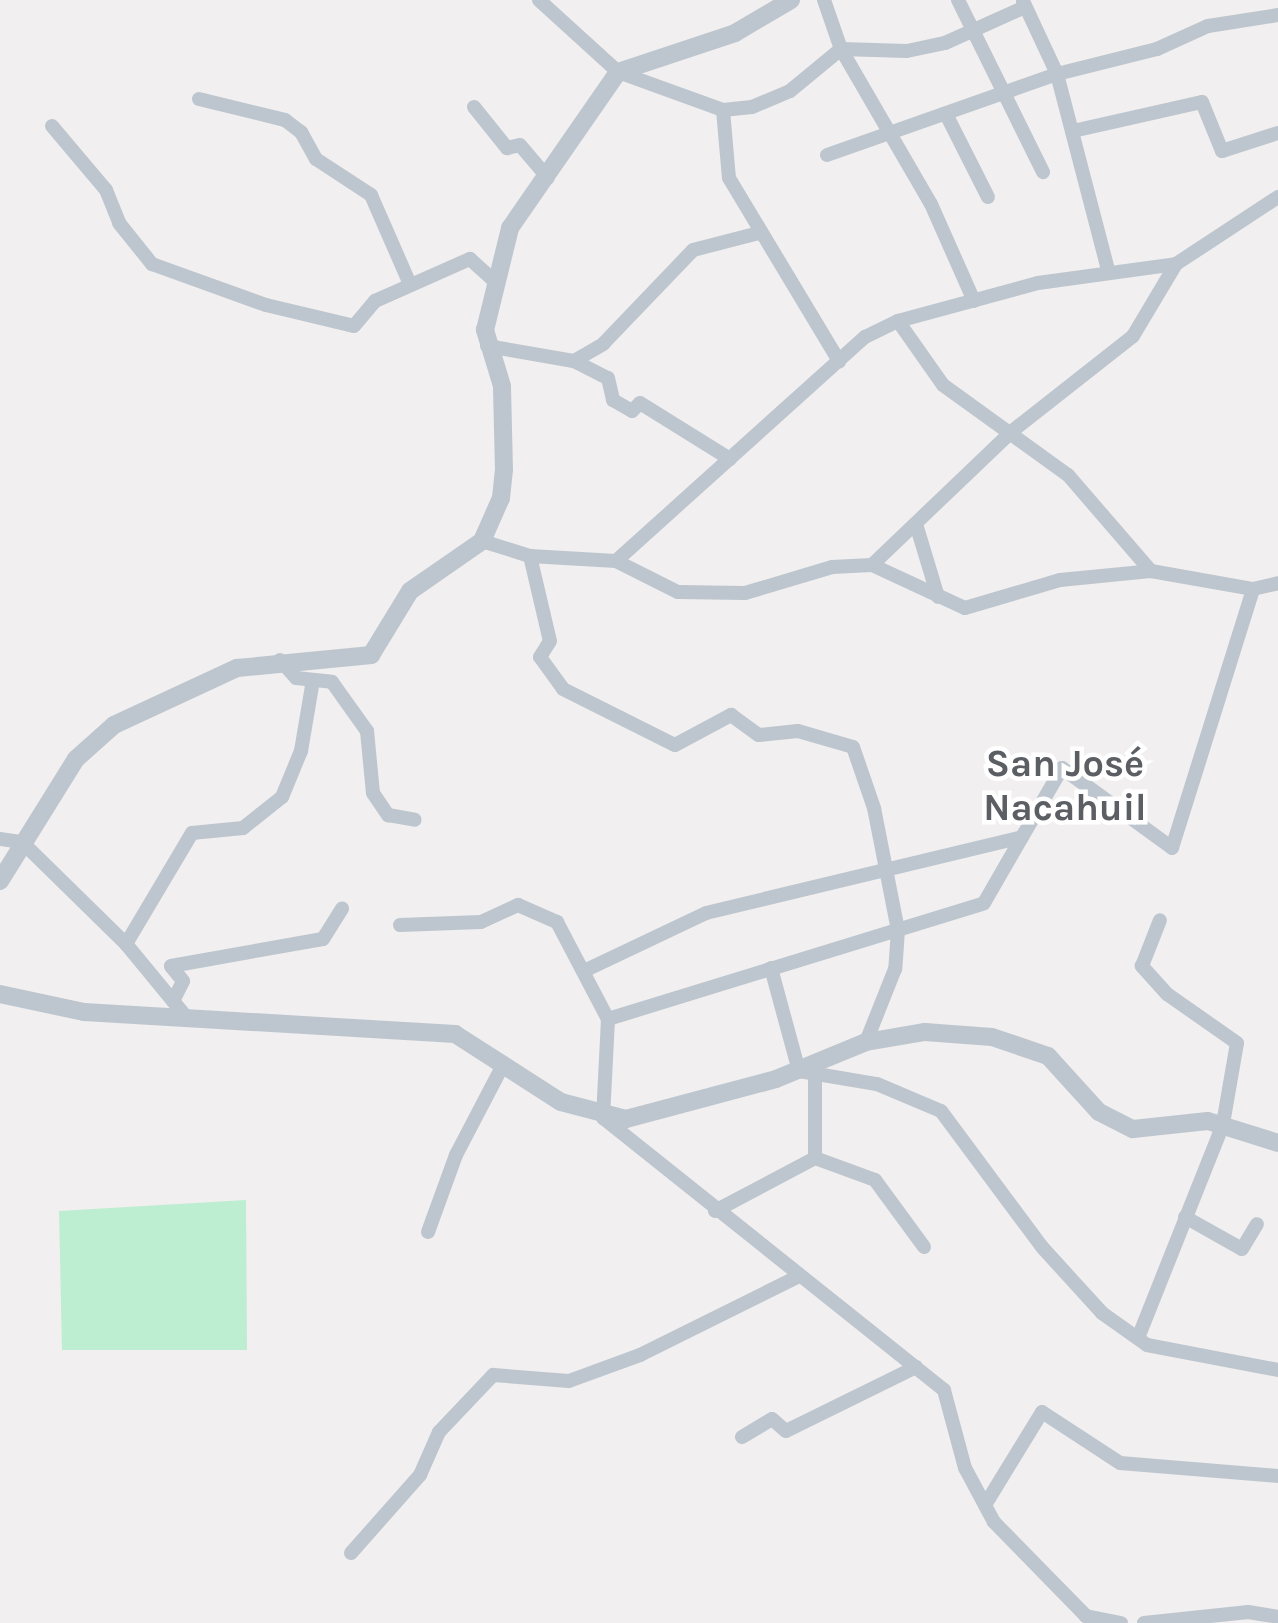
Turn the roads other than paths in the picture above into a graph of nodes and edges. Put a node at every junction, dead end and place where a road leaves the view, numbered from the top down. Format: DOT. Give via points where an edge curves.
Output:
graph roads {
  1 [pos="539,0"];
  2 [pos="791,0"];
  3 [pos="824,0"];
  4 [pos="958,0"];
  5 [pos="1024,3"];
  6 [pos="1278,16"];
  7 [pos="974,34"];
  8 [pos="841,49"];
  9 [pos="618,72"];
  10 [pos="1057,74"];
  11 [pos="1001,93"];
  12 [pos="199,99"];
  13 [pos="474,107"];
  14 [pos="724,110"];
  15 [pos="946,114"];
  16 [pos="52,126"];
  17 [pos="1073,132"];
  18 [pos="1278,133"];
  19 [pos="888,134"];
  20 [pos="827,155"];
  21 [pos="1043,172"];
  22 [pos="548,178"];
  23 [pos="988,197"];
  24 [pos="1278,197"];
  25 [pos="759,233"];
  26 [pos="1176,264"];
  27 [pos="1108,270"];
  28 [pos="493,280"];
  29 [pos="409,282"];
  30 [pos="974,300"];
  31 [pos="898,321"];
  32 [pos="487,346"];
  33 [pos="574,361"];
  34 [pos="839,361"];
  35 [pos="1011,432"];
  36 [pos="730,460"];
  37 [pos="916,524"];
  38 [pos="482,542"];
  39 [pos="530,556"];
  40 [pos="616,560"];
  41 [pos="872,565"];
  42 [pos="1151,571"];
  43 [pos="1278,583"];
  44 [pos="1253,590"];
  45 [pos="938,597"];
  46 [pos="280,659"];
  47 [pos="313,680"];
  48 [pos="414,820"];
  49 [pos="1022,838"];
  50 [pos="0,839"];
  51 [pos="22,842"];
  52 [pos="886,865"];
  53 [pos="0,881"];
  54 [pos="342,908"];
  55 [pos="1160,920"];
  56 [pos="400,925"];
  57 [pos="898,930"];
  58 [pos="126,944"];
  59 [pos="771,968"];
  60 [pos="586,970"];
  61 [pos="0,994"];
  62 [pos="173,1001"];
  63 [pos="187,1018"];
  64 [pos="608,1019"];
  65 [pos="866,1042"];
  66 [pos="503,1065"];
  67 [pos="807,1072"];
  68 [pos="603,1118"];
  69 [pos="1224,1124"];
  70 [pos="1278,1142"];
  71 [pos="815,1158"];
  72 [pos="716,1211"];
  73 [pos="1185,1218"];
  74 [pos="1257,1224"];
  75 [pos="428,1232"];
  76 [pos="924,1247"];
  77 [pos="798,1276"];
  78 [pos="1138,1338"];
  79 [pos="916,1366"];
  80 [pos="1278,1370"];
  81 [pos="742,1437"];
  82 [pos="1278,1476"];
  83 [pos="985,1505"];
  84 [pos="350,1553"];
  85 [pos="1278,1617"];
  86 [pos="1121,1623"];
  87 [pos="1144,1623"];
  1 -- 9 [label="street"];
  2 -- 9 [label="street" via="735,33"];
  3 -- 8 [label="street"];
  4 -- 7 [label="street"];
  5 -- 7 [label="street"];
  5 -- 10 [label="street"];
  6 -- 10 [label="street" via="1208,26 1156,49"];
  7 -- 8 [label="street" via="907,51"];
  7 -- 11 [label="street"];
  8 -- 14 [label="street" via="790,91"];
  8 -- 19 [label="street"];
  9 -- 14 [label="street"];
  9 -- 22 [label="street"];
  10 -- 11 [label="street"];
  10 -- 17 [label="street"];
  11 -- 15 [label="street"];
  11 -- 21 [label="street"];
  12 -- 29 [label="street" via="285,120 301,132 316,159 372,195"];
  13 -- 22 [label="street" via="507,148 520,146"];
  14 -- 25 [label="street" via="729,178"];
  15 -- 19 [label="street"];
  15 -- 23 [label="street"];
  16 -- 29 [label="street" via="106,190 119,222 152,264 266,305 354,326 376,301"];
  17 -- 18 [label="street" via="1202,102 1222,151"];
  17 -- 27 [label="street"];
  19 -- 20 [label="street"];
  19 -- 30 [label="street" via="956,252"];
  22 -- 28 [label="street" via="510,228"];
  24 -- 26 [label="street"];
  25 -- 33 [label="street" via="693,250 602,344"];
  25 -- 34 [label="street"];
  26 -- 27 [label="street"];
  26 -- 35 [label="street" via="1133,336"];
  27 -- 30 [label="street"];
  28 -- 29 [label="street" via="470,259"];
  28 -- 32 [label="street"];
  30 -- 31 [label="street"];
  31 -- 34 [label="street"];
  31 -- 35 [label="street" via="942,385"];
  32 -- 33 [label="street"];
  32 -- 38 [label="street" via="502,386 505,452 501,498"];
  33 -- 36 [label="street" via="608,378 613,400 632,411 640,403"];
  34 -- 36 [label="street"];
  35 -- 37 [label="street"];
  35 -- 42 [label="street" via="1068,475"];
  36 -- 40 [label="street"];
  37 -- 41 [label="street"];
  37 -- 45 [label="street"];
  38 -- 39 [label="street"];
  38 -- 46 [label="street" via="410,591 372,655"];
  39 -- 40 [label="street"];
  39 -- 52 [label="street" via="550,641 540,657 563,689 675,745 731,715 759,735 798,731 854,747"];
  40 -- 41 [label="street" via="678,592 728,593 832,567"];
  41 -- 45 [label="street"];
  42 -- 44 [label="street"];
  42 -- 45 [label="street" via="1060,580 964,608"];
  43 -- 44 [label="street"];
  44 -- 49 [label="street" via="1172,848 1062,768"];
  46 -- 47 [label="street" via="296,678"];
  46 -- 51 [label="street" via="236,668 114,726 76,759"];
  47 -- 48 [label="street" via="332,682 367,732 373,793 388,816"];
  47 -- 58 [label="street" via="301,751 282,797 265,817 243,828 192,833"];
  49 -- 52 [label="street"];
  49 -- 57 [label="street" via="984,902"];
  50 -- 51 [label="street"];
  51 -- 53 [label="street"];
  51 -- 58 [label="street"];
  52 -- 57 [label="street"];
  52 -- 60 [label="street" via="706,913"];
  54 -- 62 [label="street" via="323,939 171,966 183,981"];
  55 -- 69 [label="street" via="1142,966 1167,994 1237,1043"];
  56 -- 60 [label="street" via="481,922 518,905 556,922"];
  57 -- 59 [label="street"];
  57 -- 65 [label="street" via="895,970"];
  58 -- 62 [label="street"];
  59 -- 64 [label="street"];
  59 -- 67 [label="street"];
  60 -- 64 [label="street"];
  61 -- 63 [label="street" via="84,1012"];
  62 -- 63 [label="street"];
  63 -- 66 [label="street" via="455,1034"];
  64 -- 68 [label="street"];
  65 -- 67 [label="street"];
  65 -- 69 [label="street" via="925,1032 992,1037 1048,1056 1099,1112 1133,1129"];
  66 -- 68 [label="street" via="561,1102"];
  66 -- 75 [label="street" via="456,1155"];
  67 -- 68 [label="street" via="626,1119"];
  67 -- 71 [label="street"];
  67 -- 78 [label="street" via="877,1084 942,1111 1042,1247 1102,1313"];
  68 -- 72 [label="street"];
  69 -- 70 [label="street"];
  69 -- 73 [label="street"];
  71 -- 72 [label="street"];
  71 -- 76 [label="street" via="876,1180"];
  72 -- 77 [label="street"];
  73 -- 74 [label="street" via="1242,1248"];
  73 -- 78 [label="street"];
  77 -- 79 [label="street"];
  77 -- 84 [label="street" via="640,1355 569,1380 493,1375 439,1432 420,1475"];
  78 -- 80 [label="street"];
  79 -- 81 [label="street" via="786,1431 772,1420"];
  79 -- 83 [label="street" via="944,1390 965,1468"];
  82 -- 83 [label="street" via="1120,1462 1042,1412"];
  83 -- 86 [label="street" via="1086,1616"];
  85 -- 87 [label="street" via="1248,1612"];
}
